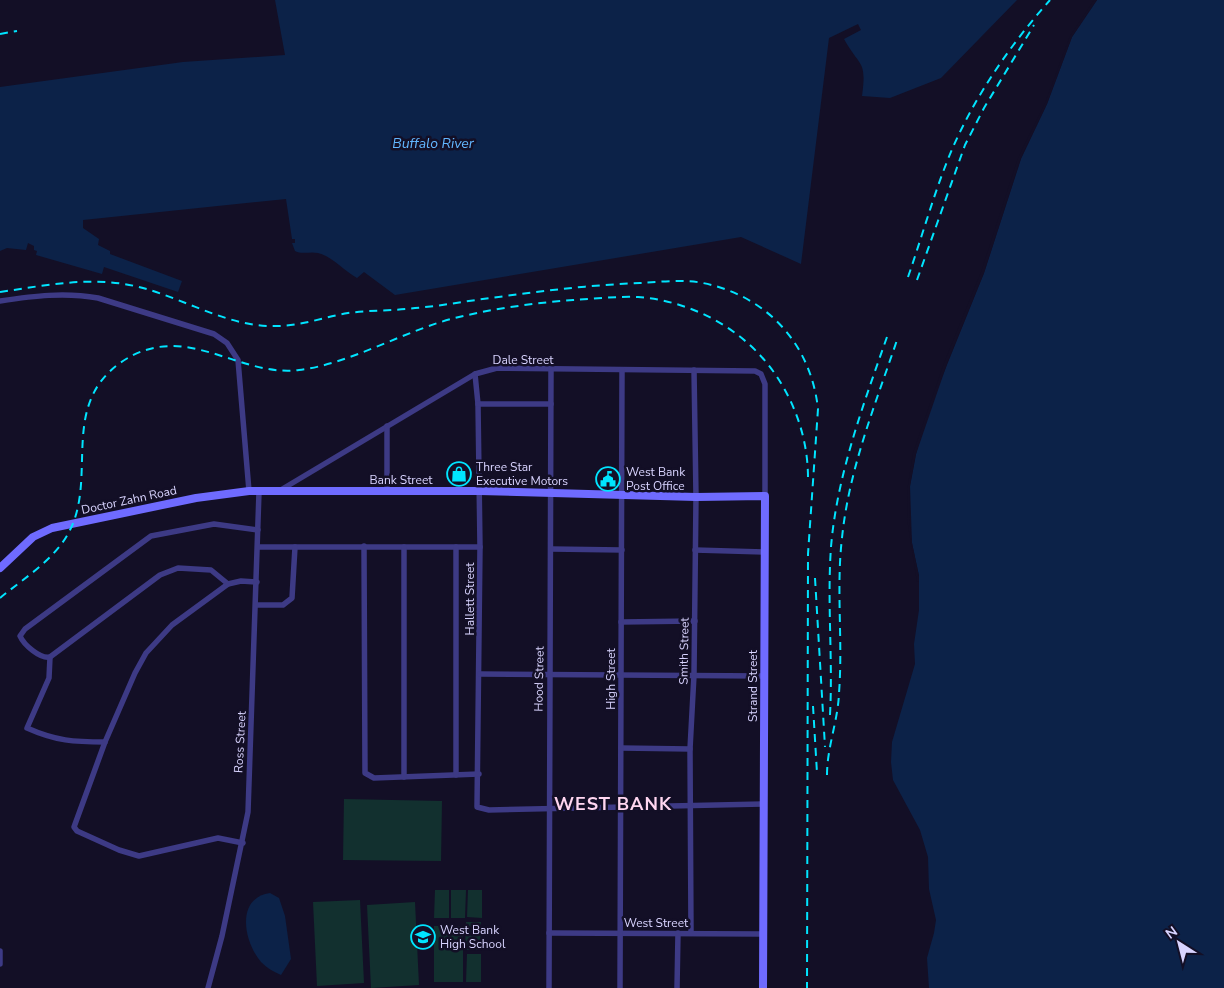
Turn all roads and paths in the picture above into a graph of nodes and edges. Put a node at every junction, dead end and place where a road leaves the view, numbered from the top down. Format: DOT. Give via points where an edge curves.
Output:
graph roads {
  1 [pos="0,301"];
  2 [pos="551,370"];
  3 [pos="622,370"];
  4 [pos="694,370"];
  5 [pos="475,374"];
  6 [pos="765,384"];
  7 [pos="478,404"];
  8 [pos="551,404"];
  9 [pos="387,426"];
  10 [pos="249,491"];
  11 [pos="480,491"];
  12 [pos="259,492"];
  13 [pos="277,492"];
  14 [pos="387,492"];
  15 [pos="549,492"];
  16 [pos="622,495"];
  17 [pos="765,496"];
  18 [pos="696,497"];
  19 [pos="258,530"];
  20 [pos="364,546"];
  21 [pos="258,547"];
  22 [pos="295,547"];
  23 [pos="404,547"];
  24 [pos="456,547"];
  25 [pos="480,547"];
  26 [pos="551,549"];
  27 [pos="622,550"];
  28 [pos="695,550"];
  29 [pos="765,552"];
  30 [pos="0,568"];
  31 [pos="256,582"];
  32 [pos="228,584"];
  33 [pos="256,605"];
  34 [pos="694,621"];
  35 [pos="621,622"];
  36 [pos="50,657"];
  37 [pos="480,674"];
  38 [pos="550,674"];
  39 [pos="620,675"];
  40 [pos="694,675"];
  41 [pos="764,676"];
  42 [pos="106,742"];
  43 [pos="620,748"];
  44 [pos="690,749"];
  45 [pos="478,774"];
  46 [pos="456,775"];
  47 [pos="404,777"];
  48 [pos="762,804"];
  49 [pos="692,806"];
  50 [pos="621,807"];
  51 [pos="548,808"];
  52 [pos="243,843"];
  53 [pos="621,932"];
  54 [pos="691,932"];
  55 [pos="549,933"];
  56 [pos="678,934"];
  57 [pos="763,934"];
  58 [pos="0,951"];
  59 [pos="0,964"];
  60 [pos="208,988"];
  61 [pos="549,988"];
  62 [pos="620,988"];
  63 [pos="677,988"];
  64 [pos="763,988"];
  1 -- 10 [label="street" via="30,296 81,295 223,339 237,356"];
  2 -- 3 [label="street, Dale Street"];
  2 -- 5 [label="street, Dale Street" via="497,368"];
  2 -- 8 [label="street, Hood Street"];
  3 -- 4 [label="street, Dale Street"];
  3 -- 16 [label="street, High Street"];
  4 -- 6 [label="street, Dale Street" via="755,371 761,374"];
  4 -- 18 [label="street, Smith Street"];
  5 -- 7 [label="street, Hallett Street"];
  5 -- 9 [label="street, Dale Street"];
  6 -- 17 [label="street, Strand Street"];
  7 -- 8 [label="street"];
  7 -- 11 [label="street, Hallett Street"];
  8 -- 15 [label="street, Hood Street"];
  9 -- 13 [label="street, Dale Street"];
  9 -- 14 [label="street"];
  10 -- 12 [label="street, Doctor Zahn Road"];
  10 -- 30 [label="street, Doctor Zahn Road" via="196,498 52,528 33,537"];
  11 -- 14 [label="street, Bank Street"];
  11 -- 15 [label="street, Bank Street"];
  11 -- 25 [label="street, Hallett Street"];
  12 -- 13 [label="street, Doctor Zahn Road"];
  12 -- 19 [label="street, Ross Street"];
  13 -- 14 [label="street, Bank Street"];
  15 -- 16 [label="street, Bank Street"];
  15 -- 26 [label="street, Hood Street"];
  16 -- 18 [label="street, Bank Street"];
  16 -- 27 [label="street, High Street"];
  17 -- 18 [label="street, Bank Street"];
  17 -- 29 [label="street, Strand Street"];
  18 -- 28 [label="street, Smith Street"];
  19 -- 21 [label="street, Ross Street"];
  19 -- 36 [label="street" via="208,524 147,538 22,631 20,636 24,642 44,657"];
  20 -- 22 [label="street"];
  20 -- 23 [label="street"];
  20 -- 47 [label="street" via="365,772 372,778"];
  21 -- 22 [label="street"];
  21 -- 31 [label="street, Ross Street"];
  22 -- 33 [label="street" via="292,598 283,605"];
  23 -- 24 [label="street"];
  23 -- 47 [label="street"];
  24 -- 25 [label="street"];
  24 -- 46 [label="street"];
  25 -- 37 [label="street, Hallett Street"];
  26 -- 27 [label="street"];
  26 -- 38 [label="street, Hood Street"];
  27 -- 35 [label="street, High Street"];
  28 -- 29 [label="street"];
  28 -- 34 [label="street, Smith Street"];
  29 -- 41 [label="street, Strand Street"];
  31 -- 32 [label="street"];
  31 -- 33 [label="street, Ross Street"];
  32 -- 36 [label="street" via="211,570 170,570"];
  32 -- 42 [label="street" via="172,625 146,653"];
  33 -- 52 [label="street, Ross Street" via="248,812"];
  34 -- 35 [label="street"];
  34 -- 40 [label="street, Smith Street"];
  35 -- 39 [label="street, High Street"];
  36 -- 42 [label="street" via="49,678 27,728 69,742"];
  37 -- 38 [label="street"];
  37 -- 45 [label="street, Hallett Street"];
  38 -- 39 [label="street"];
  38 -- 51 [label="street, Hood Street"];
  39 -- 40 [label="street"];
  39 -- 43 [label="street, High Street"];
  40 -- 41 [label="street"];
  40 -- 44 [label="street, Smith Street"];
  41 -- 48 [label="street, Strand Street"];
  42 -- 52 [label="street" via="74,824 77,831 138,856 218,838"];
  43 -- 44 [label="street"];
  43 -- 50 [label="street, High Street"];
  44 -- 49 [label="street, Smith Street"];
  45 -- 46 [label="street"];
  45 -- 51 [label="street, Hallett Street" via="475,805 479,809"];
  46 -- 47 [label="street"];
  48 -- 49 [label="street"];
  48 -- 57 [label="street, Strand Street"];
  49 -- 50 [label="street"];
  49 -- 54 [label="street, Smith Street"];
  50 -- 51 [label="street"];
  50 -- 53 [label="street, High Street"];
  51 -- 55 [label="street, Hood Street"];
  52 -- 60 [label="street, Ross Street"];
  53 -- 55 [label="street, West Street"];
  53 -- 56 [label="street, West Street"];
  53 -- 62 [label="street, High Street"];
  54 -- 56 [label="street, West Street"];
  54 -- 57 [label="street, West Street"];
  55 -- 61 [label="street, Hood Street"];
  56 -- 63 [label="street"];
  57 -- 64 [label="street, Strand Street"];
  58 -- 59 [label="street"];
}
